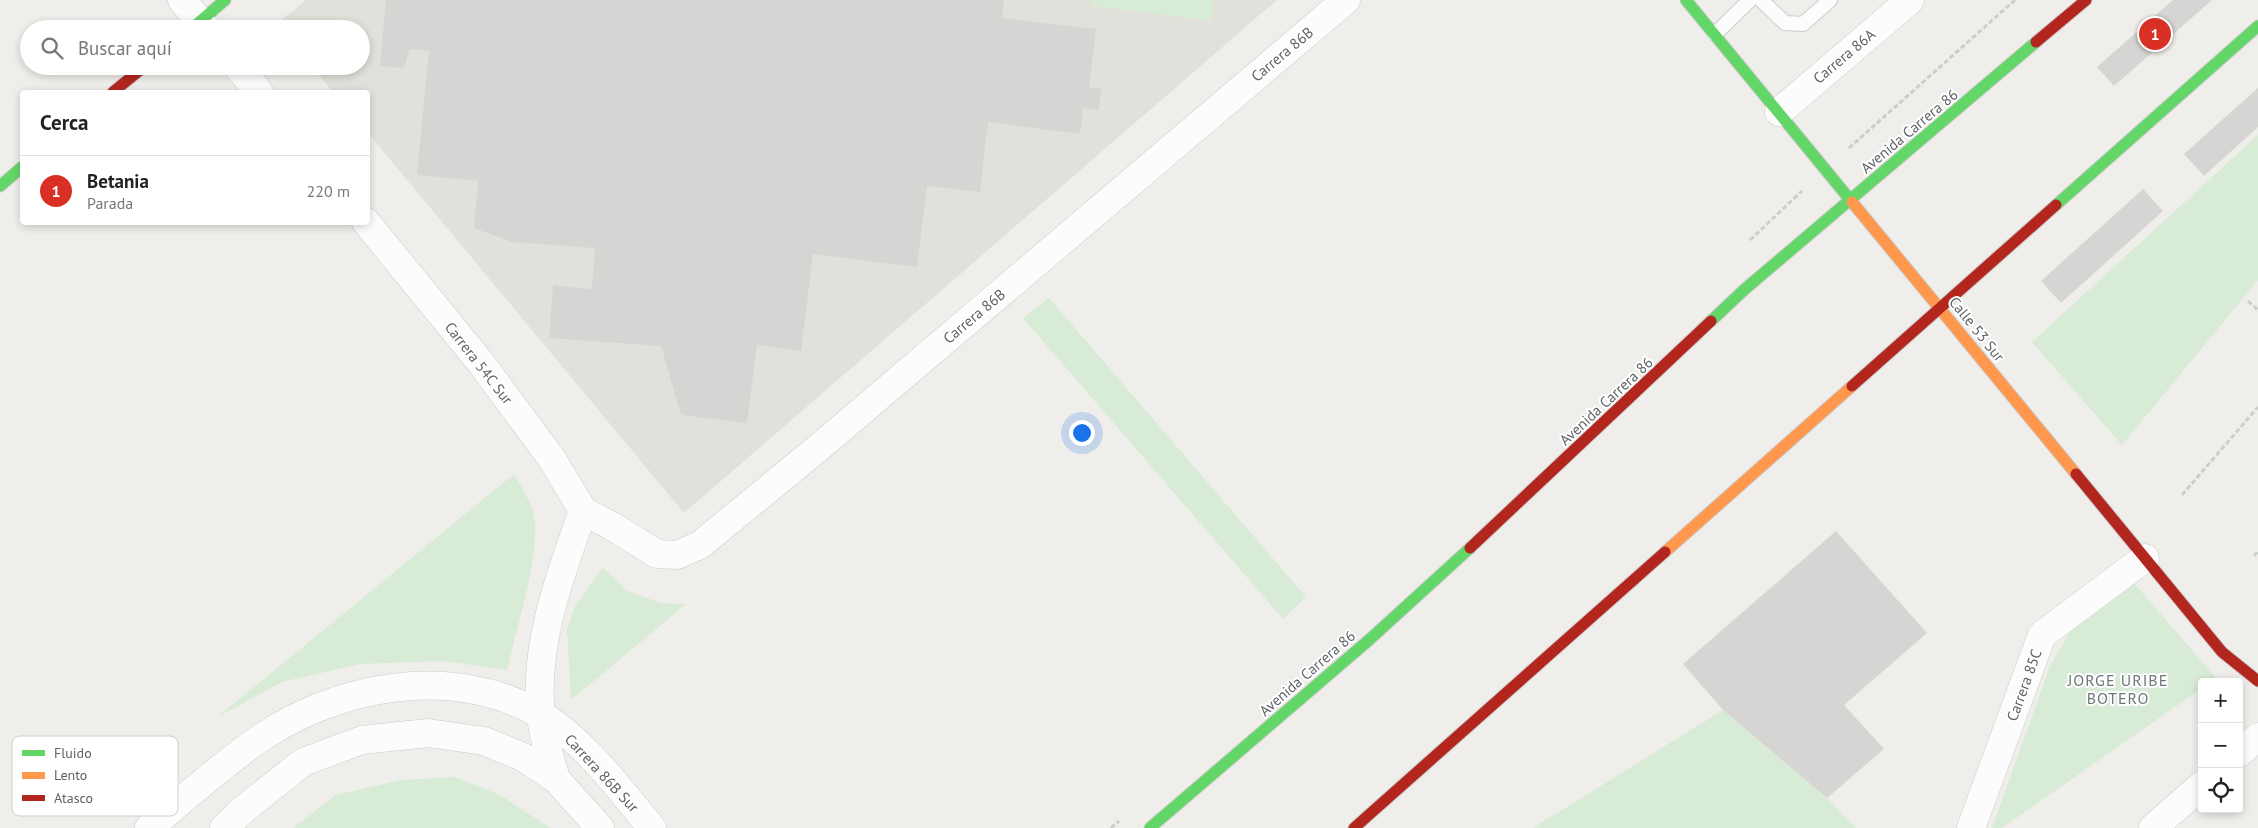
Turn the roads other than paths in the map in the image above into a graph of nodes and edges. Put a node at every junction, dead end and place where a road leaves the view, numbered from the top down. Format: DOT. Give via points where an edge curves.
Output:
graph roads {
  1 [pos="182,0"];
  2 [pos="226,0"];
  3 [pos="1346,0"];
  4 [pos="1686,0"];
  5 [pos="1750,0"];
  6 [pos="1761,0"];
  7 [pos="1830,0"];
  8 [pos="1910,0"];
  9 [pos="2086,0"];
  10 [pos="195,20"];
  11 [pos="205,20"];
  12 [pos="2258,26"];
  13 [pos="1715,34"];
  14 [pos="134,75"];
  15 [pos="245,75"];
  16 [pos="115,90"];
  17 [pos="257,90"];
  18 [pos="1779,112"];
  19 [pos="20,169"];
  20 [pos="0,186"];
  21 [pos="1851,199"];
  22 [pos="368,225"];
  23 [pos="1940,308"];
  24 [pos="583,511"];
  25 [pos="2145,558"];
  26 [pos="2253,678"];
  27 [pos="541,715"];
  28 [pos="2258,737"];
  29 [pos="2243,750"];
  30 [pos="556,779"];
  31 [pos="2198,789"];
  32 [pos="178,804"];
  33 [pos="164,816"];
  34 [pos="149,828"];
  35 [pos="224,828"];
  36 [pos="600,828"];
  37 [pos="652,828"];
  38 [pos="1150,828"];
  39 [pos="1354,828"];
  40 [pos="1971,828"];
  41 [pos="2153,828"];
  1 -- 10 [label="street"];
  2 -- 11 [label="main road"];
  3 -- 24 [label="street, Carrera 86B" via="700,545 677,555 657,554"];
  4 -- 13 [label="main road, Calle 53 Sur"];
  5 -- 13 [label="lane"];
  6 -- 7 [label="lane" via="1785,23 1803,24"];
  8 -- 18 [label="street, Carrera 86A"];
  9 -- 21 [label="main road, Avenida Carrera 86"];
  12 -- 23 [label="main road"];
  13 -- 18 [label="main road, Calle 53 Sur"];
  14 -- 16 [label="main road"];
  15 -- 17 [label="street"];
  18 -- 21 [label="main road, Calle 53 Sur"];
  19 -- 20 [label="main road"];
  21 -- 23 [label="main road, Calle 53 Sur"];
  21 -- 38 [label="main road, Avenida Carrera 86" via="1745,290 1376,634"];
  22 -- 24 [label="street, Carrera 54C Sur" via="481,363 552,459"];
  23 -- 25 [label="main road, Calle 53 Sur"];
  23 -- 39 [label="main road"];
  24 -- 27 [label="street" via="557,588 544,643"];
  25 -- 26 [label="main road, Calle 53 Sur" via="2222,652"];
  25 -- 40 [label="street, Carrera 85C" via="2042,635"];
  27 -- 30 [label="street"];
  27 -- 32 [label="street, Carrera 86B Sur" via="481,691 431,685 379,689 337,699 255,741"];
  27 -- 37 [label="street, Carrera 86B Sur" via="589,755"];
  28 -- 29 [label="street"];
  30 -- 35 [label="street" via="523,757 484,740 428,733 362,740 303,762"];
  30 -- 36 [label="street"];
  31 -- 41 [label="street"];
  33 -- 34 [label="street, Carrera 86B Sur"];
}
